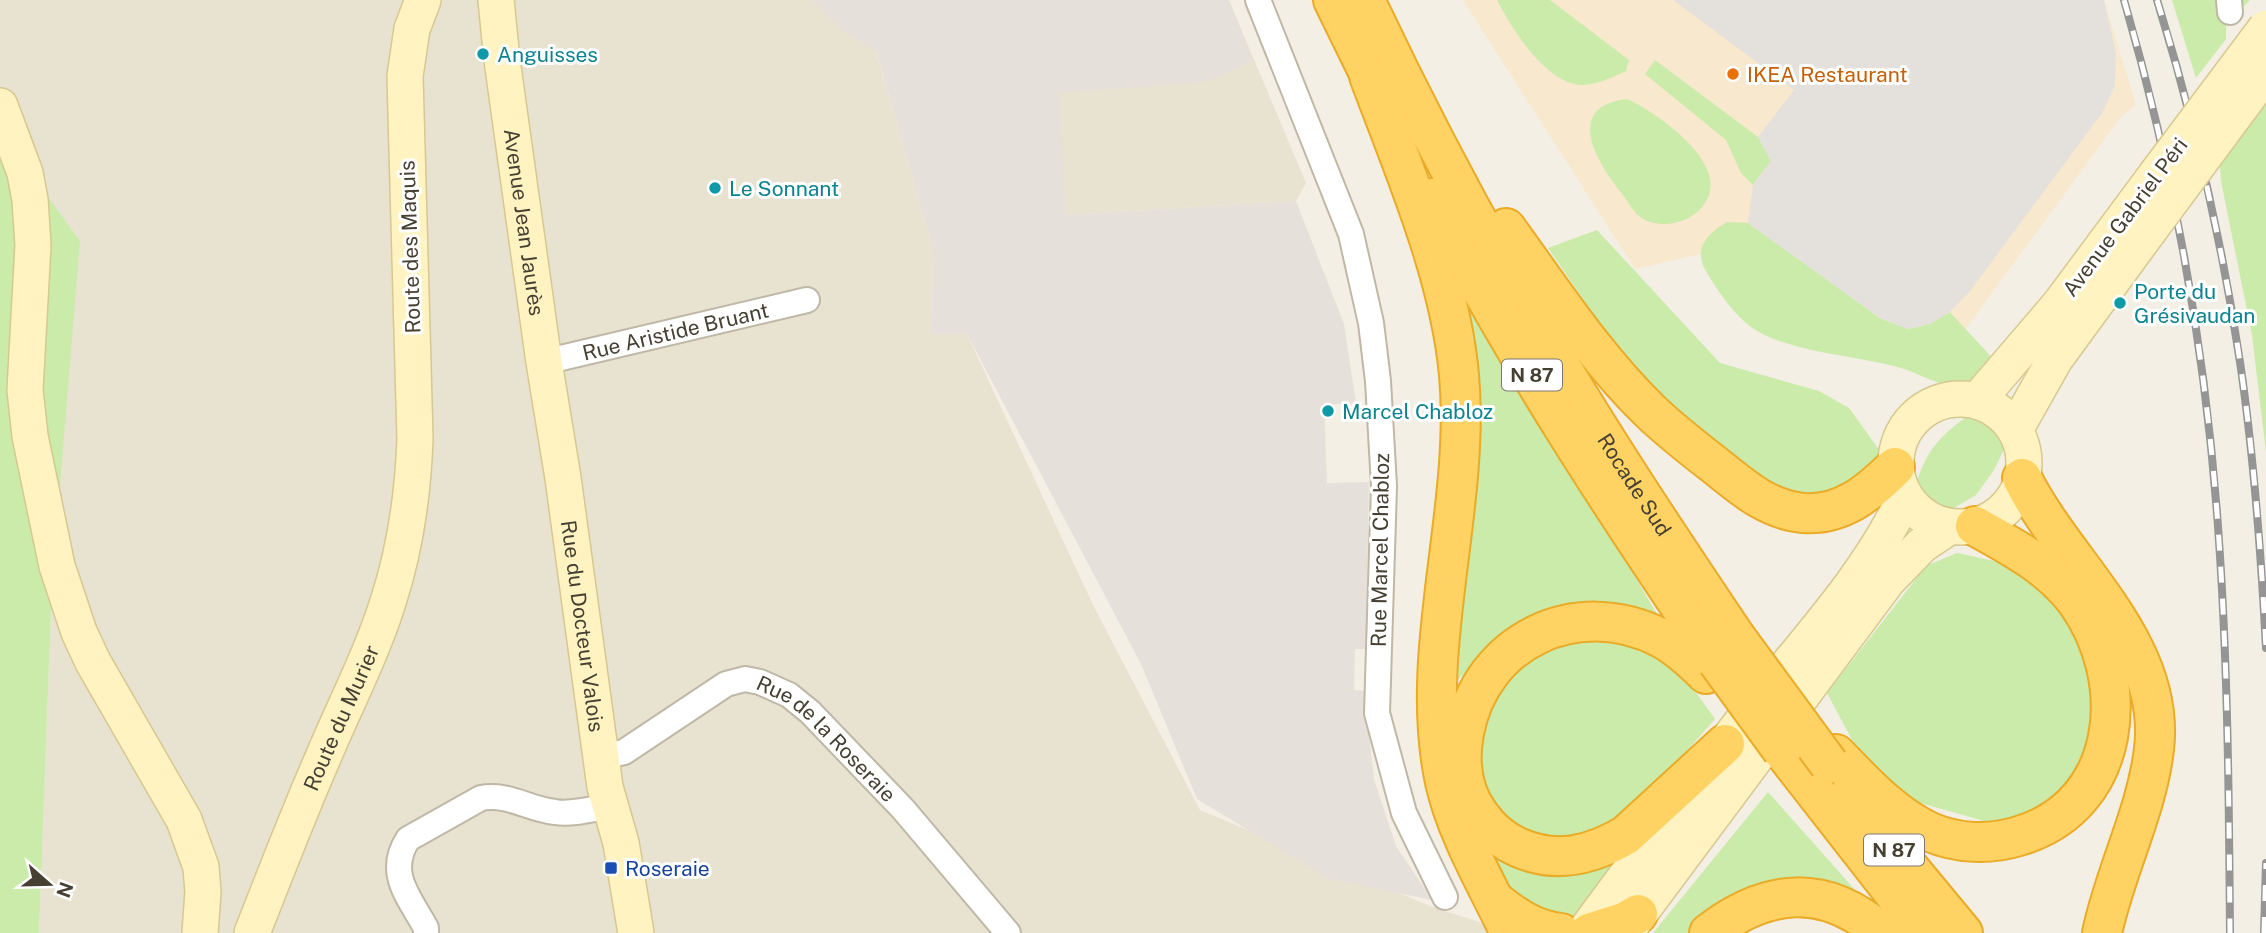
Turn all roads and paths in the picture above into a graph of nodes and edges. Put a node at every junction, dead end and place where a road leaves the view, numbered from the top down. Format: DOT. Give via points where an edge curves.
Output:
graph roads {
  1 [pos="423,0"];
  2 [pos="496,0"];
  3 [pos="1258,0"];
  4 [pos="1333,0"];
  5 [pos="1365,0"];
  6 [pos="2266,28"];
  7 [pos="2266,73"];
  8 [pos="1370,76"];
  9 [pos="1416,104"];
  10 [pos="0,106"];
  11 [pos="807,300"];
  12 [pos="544,362"];
  13 [pos="1977,401"];
  14 [pos="2015,430"];
  15 [pos="558,444"];
  16 [pos="2022,478"];
  17 [pos="1900,482"];
  18 [pos="411,496"];
  19 [pos="1962,527"];
  20 [pos="1719,657"];
  21 [pos="1725,744"];
  22 [pos="602,757"];
  23 [pos="1826,769"];
  24 [pos="609,806"];
  25 [pos="1445,897"];
  26 [pos="1502,917"];
  27 [pos="1632,923"];
  28 [pos="200,933"];
  29 [pos="252,933"];
  30 [pos="426,933"];
  31 [pos="620,933"];
  32 [pos="636,933"];
  33 [pos="1009,933"];
  34 [pos="1561,933"];
  35 [pos="1586,933"];
  36 [pos="1709,933"];
  37 [pos="1882,933"];
  38 [pos="1925,933"];
  39 [pos="1963,933"];
  40 [pos="2102,933"];
  1 -- 18 [label="main road, Route des Maquis" via="412,29 405,76 415,382"];
  2 -- 12 [label="main road, Avenue Jean Jaurès"];
  3 -- 25 [label="street, Rue Marcel Chabloz" via="1351,234 1371,323 1384,486 1377,713 1404,813"];
  4 -- 8 [label="highway, Rocade Sud / N 87"];
  5 -- 9 [label="highway, Rocade Sud / N 87"];
  6 -- 13 [label="main road, Avenue Gabriel Péri, bridge" via="2060,304"];
  7 -- 14 [label="main road, Avenue Gabriel Péri, bridge" via="2055,359"];
  8 -- 20 [label="highway, Rocade Sud / N 87" via="1441,215 1532,374 1617,513"];
  8 -- 26 [label="highway" via="1426,233 1456,352 1460,442 1437,683 1438,735 1457,821"];
  9 -- 17 [label="highway" via="1591,344 1650,411 1739,485 1773,506 1822,513 1872,489"];
  9 -- 20 [label="highway, Rocade Sud / N 87" via="1556,359 1619,461"];
  10 -- 28 [label="main road" via="30,200 33,245 25,390 30,436 65,595 99,672 184,820 202,874"];
  11 -- 12 [label="street, Rue Aristide Bruant"];
  12 -- 15 [label="main road, Avenue Jean Jaurès"];
  13 -- 14 [label="main road" via="1992,408"];
  13 -- 17 [label="main road" via="1950,399 1920,412 1900,439"];
  14 -- 16 [label="main road" via="2022,445"];
  15 -- 22 [label="main road, Rue du Docteur Valois"];
  16 -- 19 [label="main road" via="2000,513"];
  16 -- 40 [label="highway" via="2125,633 2152,699 2152,765"];
  17 -- 19 [label="main road" via="1916,511 1932,522"];
  17 -- 21 [label="main road" via="1891,525 1870,560"];
  18 -- 29 [label="main road, Route du Murier" via="381,622"];
  19 -- 23 [label="highway" via="2019,550 2045,569 2088,620 2111,692 2111,724 2095,774 2071,806 2043,827 2006,840 1966,842 1914,824 1871,790"];
  19 -- 27 [label="main road" via="1922,545 1888,580"];
  20 -- 21 [label="highway" via="1676,647 1633,627 1591,621 1542,632 1515,647 1491,670 1469,710 1462,759 1467,792 1484,821 1506,841 1546,856 1576,856 1626,835"];
  20 -- 23 [label="highway, Rocade Sud / N 87, bridge" via="1776,693"];
  20 -- 23 [label="highway, Rocade Sud / N 87, bridge" via="1782,750"];
  21 -- 35 [label="main road"];
  22 -- 24 [label="main road, Rue du Docteur Valois"];
  22 -- 33 [label="street, Rue de la Roseraie" via="624,752 726,684 745,678 774,686 810,712 903,809"];
  23 -- 38 [label="highway, Rocade Sud / N 87"];
  23 -- 39 [label="highway, Rocade Sud / N 87"];
  24 -- 30 [label="street" via="559,813 505,797 481,798 408,839 398,863 399,878"];
  24 -- 31 [label="main road, Rue du Docteur Valois" via="608,844"];
  24 -- 32 [label="main road, Rue du Docteur Valois" via="621,843"];
  26 -- 34 [label="highway" via="1513,916"];
  27 -- 35 [label="highway"];
  36 -- 37 [label="highway" via="1751,906 1783,898 1816,899 1845,907"];
}
